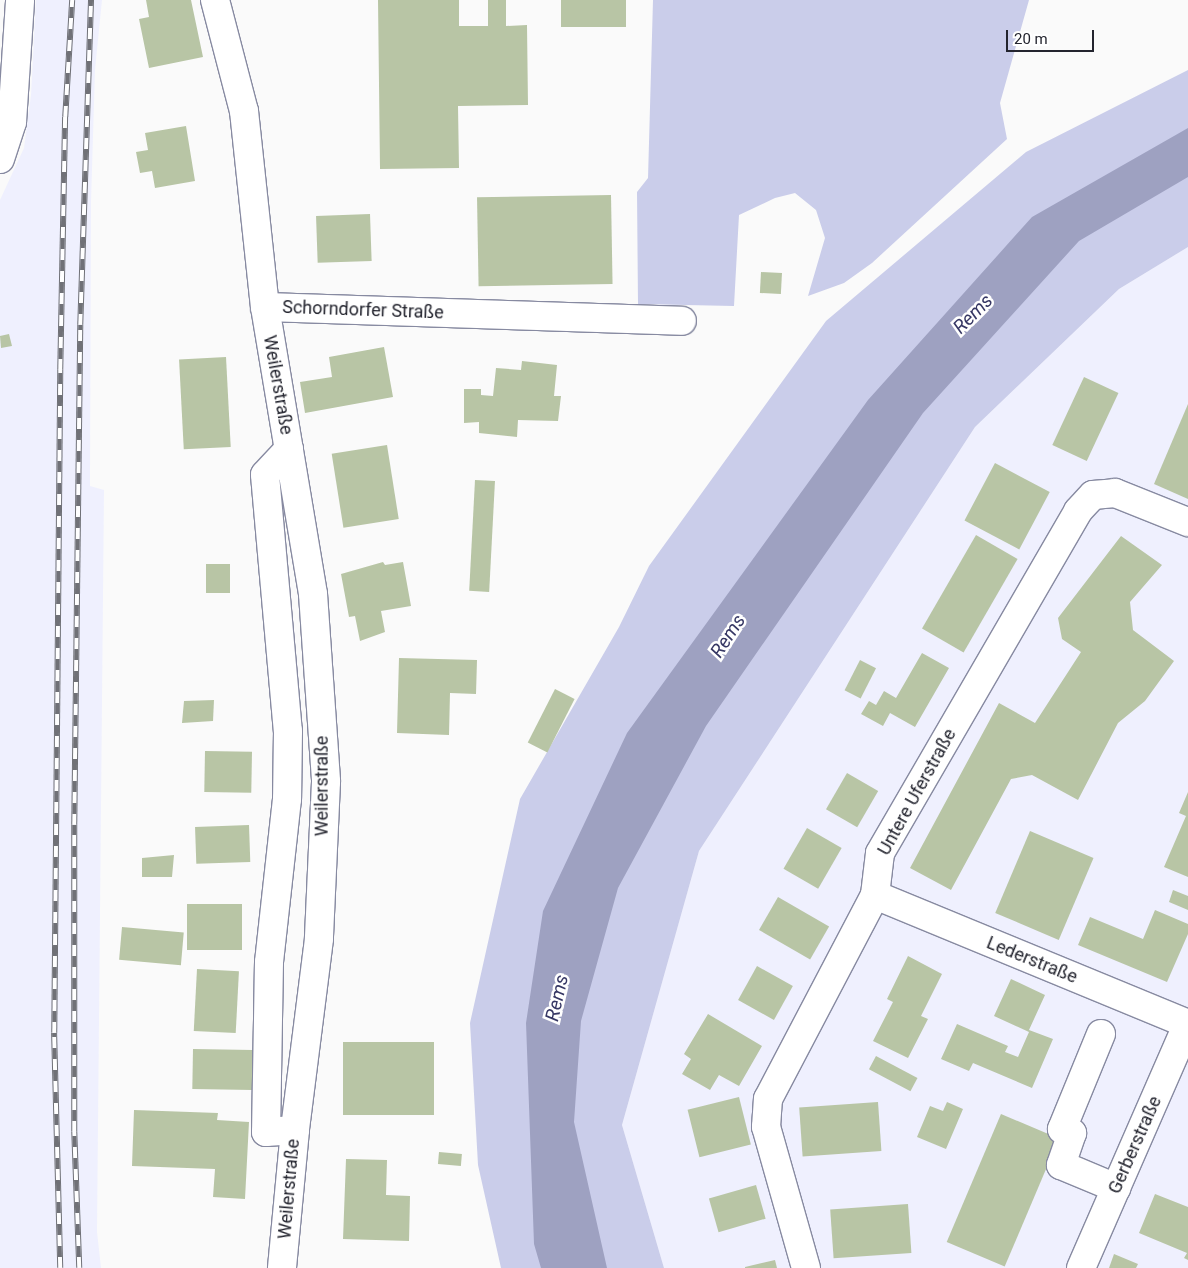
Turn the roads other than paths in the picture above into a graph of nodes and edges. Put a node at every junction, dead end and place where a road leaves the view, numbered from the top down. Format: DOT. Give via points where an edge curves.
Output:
graph roads {
  1 [pos="20,0"];
  2 [pos="216,0"];
  3 [pos="0,160"];
  4 [pos="265,307"];
  5 [pos="682,321"];
  6 [pos="289,450"];
  7 [pos="1188,522"];
  8 [pos="875,895"];
  9 [pos="1188,1024"];
  10 [pos="1101,1034"];
  11 [pos="295,1130"];
  12 [pos="1116,1188"];
  13 [pos="282,1268"];
  14 [pos="806,1268"];
  15 [pos="1081,1268"];
  1 -- 3 [label="street" via="12,122"];
  2 -- 4 [label="street, Schorndorfer Straße" via="244,111"];
  4 -- 5 [label="street, Schorndorfer Straße"];
  4 -- 6 [label="street, Weilerstraße"];
  6 -- 11 [label="street, Weilerstraße" via="313,594 326,782 319,939"];
  6 -- 11 [label="street" via="266,475 288,730 287,799 269,962 266,1132"];
  7 -- 8 [label="street, Untere Uferstraße" via="1115,493 1094,495 1078,511 880,853"];
  8 -- 9 [label="street, Lederstraße"];
  8 -- 14 [label="street, Untere Uferstraße" via="768,1099 766,1127"];
  9 -- 12 [label="street, Gerberstraße"];
  10 -- 12 [label="street" via="1062,1129 1072,1133 1061,1165"];
  11 -- 13 [label="street, Weilerstraße"];
  12 -- 15 [label="street, Gerberstraße"];
}
